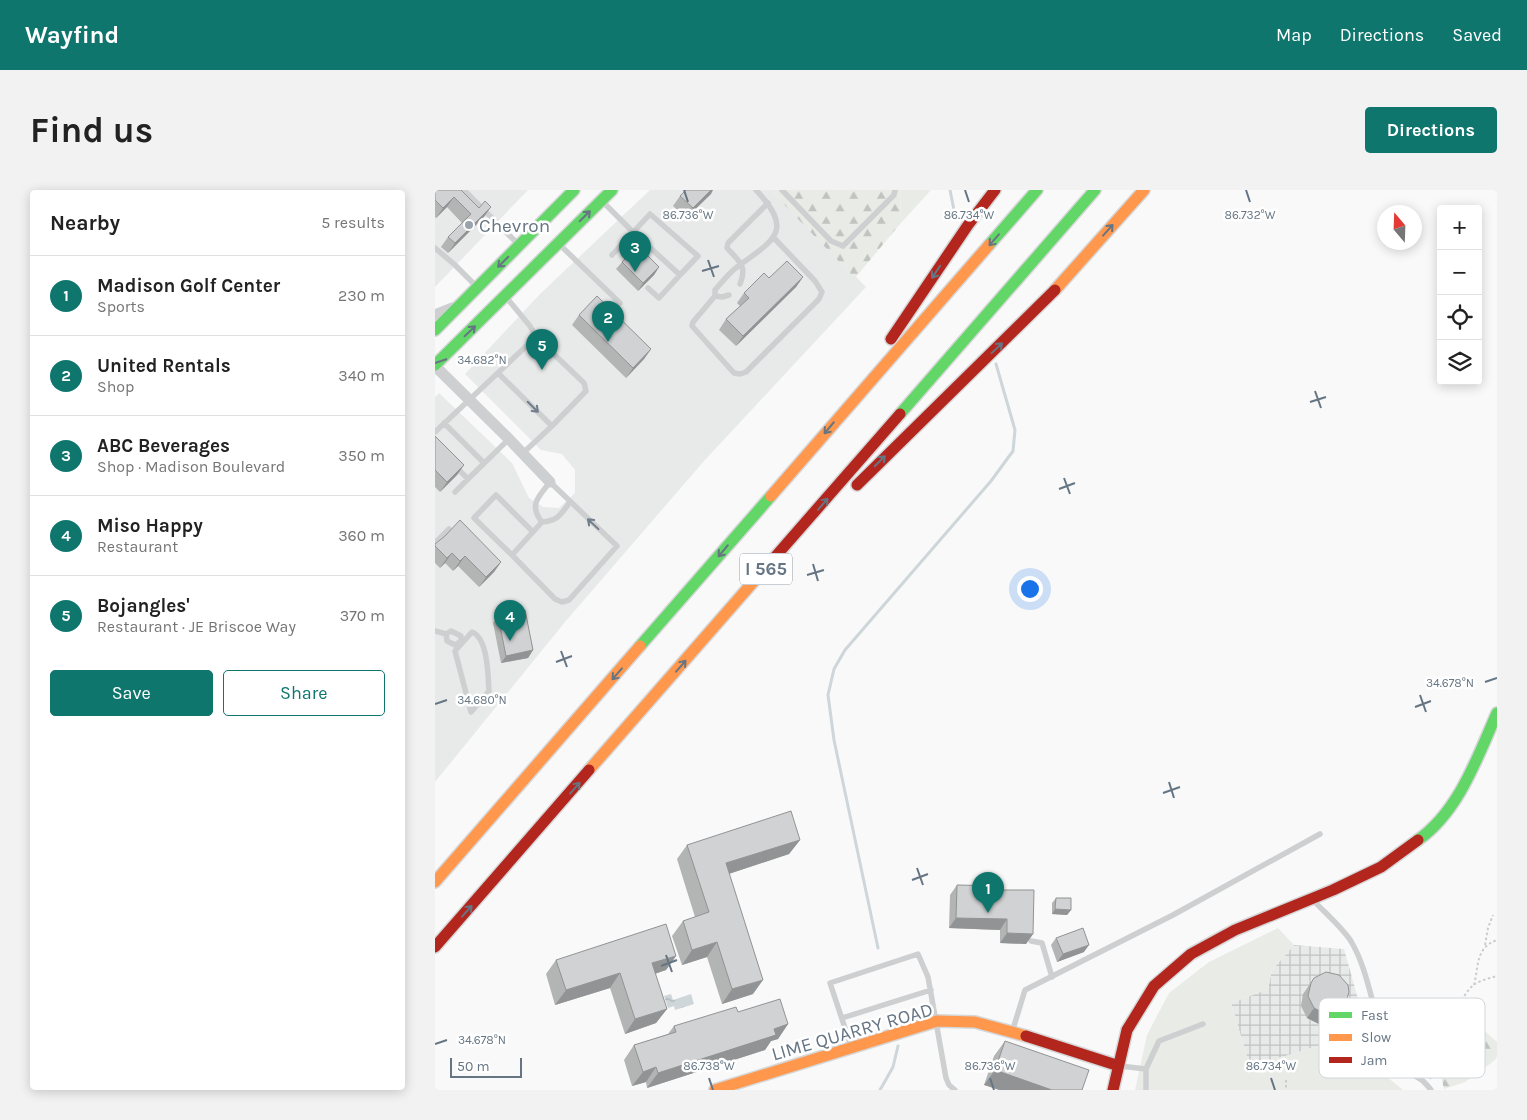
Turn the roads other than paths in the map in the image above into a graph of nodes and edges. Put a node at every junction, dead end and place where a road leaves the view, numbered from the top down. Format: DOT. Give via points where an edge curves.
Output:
graph roads {
  1 [pos="464,190"];
  2 [pos="574,190"];
  3 [pos="591,190"];
  4 [pos="612,190"];
  5 [pos="756,190"];
  6 [pos="782,190"];
  7 [pos="895,190"];
  8 [pos="995,190"];
  9 [pos="1037,190"];
  10 [pos="1095,190"];
  11 [pos="1144,190"];
  12 [pos="601,200"];
  13 [pos="769,203"];
  14 [pos="633,231"];
  15 [pos="774,238"];
  16 [pos="559,243"];
  17 [pos="519,246"];
  18 [pos="435,248"];
  19 [pos="612,255"];
  20 [pos="742,264"];
  21 [pos="680,274"];
  22 [pos="740,284"];
  23 [pos="478,287"];
  24 [pos="648,288"];
  25 [pos="729,295"];
  26 [pos="505,296"];
  27 [pos="715,296"];
  28 [pos="463,302"];
  29 [pos="620,303"];
  30 [pos="435,316"];
  31 [pos="435,330"];
  32 [pos="536,337"];
  33 [pos="435,365"];
  34 [pos="498,373"];
  35 [pos="470,400"];
  36 [pos="841,413"];
  37 [pos="444,423"];
  38 [pos="552,426"];
  39 [pos="435,432"];
  40 [pos="509,439"];
  41 [pos="523,453"];
  42 [pos="448,458"];
  43 [pos="484,463"];
  44 [pos="468,479"];
  45 [pos="550,482"];
  46 [pos="455,492"];
  47 [pos="848,494"];
  48 [pos="570,502"];
  49 [pos="822,520"];
  50 [pos="542,522"];
  51 [pos="449,530"];
  52 [pos="533,532"];
  53 [pos="435,543"];
  54 [pos="512,555"];
  55 [pos="757,580"];
  56 [pos="435,631"];
  57 [pos="462,642"];
  58 [pos="1497,712"];
  59 [pos="1320,834"];
  60 [pos="435,882"];
  61 [pos="1312,899"];
  62 [pos="1031,941"];
  63 [pos="435,947"];
  64 [pos="1052,977"];
  65 [pos="931,990"];
  66 [pos="1371,998"];
  67 [pos="842,1018"];
  68 [pos="937,1021"];
  69 [pos="1203,1024"];
  70 [pos="1012,1031"];
  71 [pos="852,1048"];
  72 [pos="1116,1065"];
  73 [pos="1146,1069"];
  74 [pos="1418,1078"];
  75 [pos="1429,1088"];
  76 [pos="715,1090"];
  77 [pos="955,1090"];
  78 [pos="1113,1090"];
  79 [pos="1146,1090"];
  1 -- 17 [label="lane"];
  2 -- 17 [label="main road"];
  3 -- 12 [label="main road"];
  4 -- 12 [label="main road"];
  5 -- 13 [label="lane"];
  6 -- 7 [label="lane" via="831,241 843,246 894,195"];
  8 -- 36 [label="main road, one-way"];
  9 -- 36 [label="main road, I 565, one-way"];
  55 -- 10 [label="main road, I 565, one-way"];
  47 -- 11 [label="main road, one-way" via="1048,297"];
  12 -- 14 [label="lane"];
  16 -- 12 [label="main road, one-way"];
  13 -- 15 [label="lane" via="777,224"];
  13 -- 20 [label="lane" via="728,243 727,248"];
  14 -- 19 [label="lane"];
  14 -- 21 [label="lane"];
  14 -- 21 [label="lane" via="650,214 698,256"];
  15 -- 20 [label="lane"];
  15 -- 27 [label="lane" via="822,292 819,299 746,372 734,373 692,326"];
  16 -- 26 [label="main road"];
  16 -- 29 [label="lane"];
  17 -- 23 [label="main road, one-way"];
  18 -- 23 [label="lane"];
  20 -- 22 [label="lane" via="744,276"];
  20 -- 27 [label="lane" via="715,290"];
  21 -- 24 [label="lane" via="659,298"];
  23 -- 28 [label="main road"];
  25 -- 27 [label="lane"];
  26 -- 32 [label="lane"];
  33 -- 26 [label="main road, one-way"];
  28 -- 30 [label="street"];
  28 -- 31 [label="main road"];
  32 -- 34 [label="lane"];
  32 -- 38 [label="lane" via="586,386 584,394"];
  33 -- 35 [label="street"];
  34 -- 35 [label="lane"];
  34 -- 38 [label="lane, one-way"];
  35 -- 37 [label="lane"];
  35 -- 40 [label="street"];
  36 -- 60 [label="main road, I 565, one-way"];
  37 -- 39 [label="lane"];
  37 -- 43 [label="lane"];
  38 -- 41 [label="lane"];
  40 -- 41 [label="street"];
  40 -- 43 [label="lane"];
  41 -- 45 [label="street"];
  42 -- 44 [label="lane"];
  43 -- 44 [label="lane"];
  44 -- 46 [label="lane"];
  45 -- 48 [label="lane"];
  45 -- 50 [label="lane" via="537,499 535,508"];
  48 -- 50 [label="lane" via="559,517"];
  54 -- 48 [label="lane, one-way" via="555,599 569,600 617,546"];
  49 -- 55 [label="main road"];
  50 -- 52 [label="lane"];
  51 -- 53 [label="lane"];
  52 -- 54 [label="lane"];
  52 -- 54 [label="lane" via="496,495 474,518"];
  63 -- 55 [label="main road, I 565, one-way"];
  56 -- 57 [label="lane" via="445,634 447,641 455,645"];
  57 -- 57 [label="lane" via="455,651 471,712 489,691 487,664 478,634 472,632"];
  58 -- 61 [label="main road" via="1451,807 1426,835 1386,865"];
  59 -- 64 [label="lane"];
  61 -- 66 [label="lane" via="1351,941 1365,973"];
  61 -- 72 [label="main road" via="1210,942 1182,959 1140,1003 1127,1027"];
  62 -- 64 [label="lane" via="1042,943"];
  64 -- 70 [label="lane" via="1025,990"];
  65 -- 67 [label="lane"];
  65 -- 67 [label="lane" via="918,954 830,983"];
  65 -- 68 [label="lane"];
  67 -- 71 [label="lane"];
  68 -- 70 [label="main road, LIME QUARRY ROAD" via="975,1022"];
  68 -- 71 [label="main road, LIME QUARRY ROAD"];
  68 -- 77 [label="lane" via="946,1078"];
  69 -- 73 [label="lane" via="1159,1041"];
  70 -- 72 [label="main road, LIME QUARRY ROAD"];
  71 -- 76 [label="main road, LIME QUARRY ROAD"];
  72 -- 73 [label="lane"];
  72 -- 78 [label="main road"];
  73 -- 79 [label="lane"];
  74 -- 75 [label="lane"];
}
